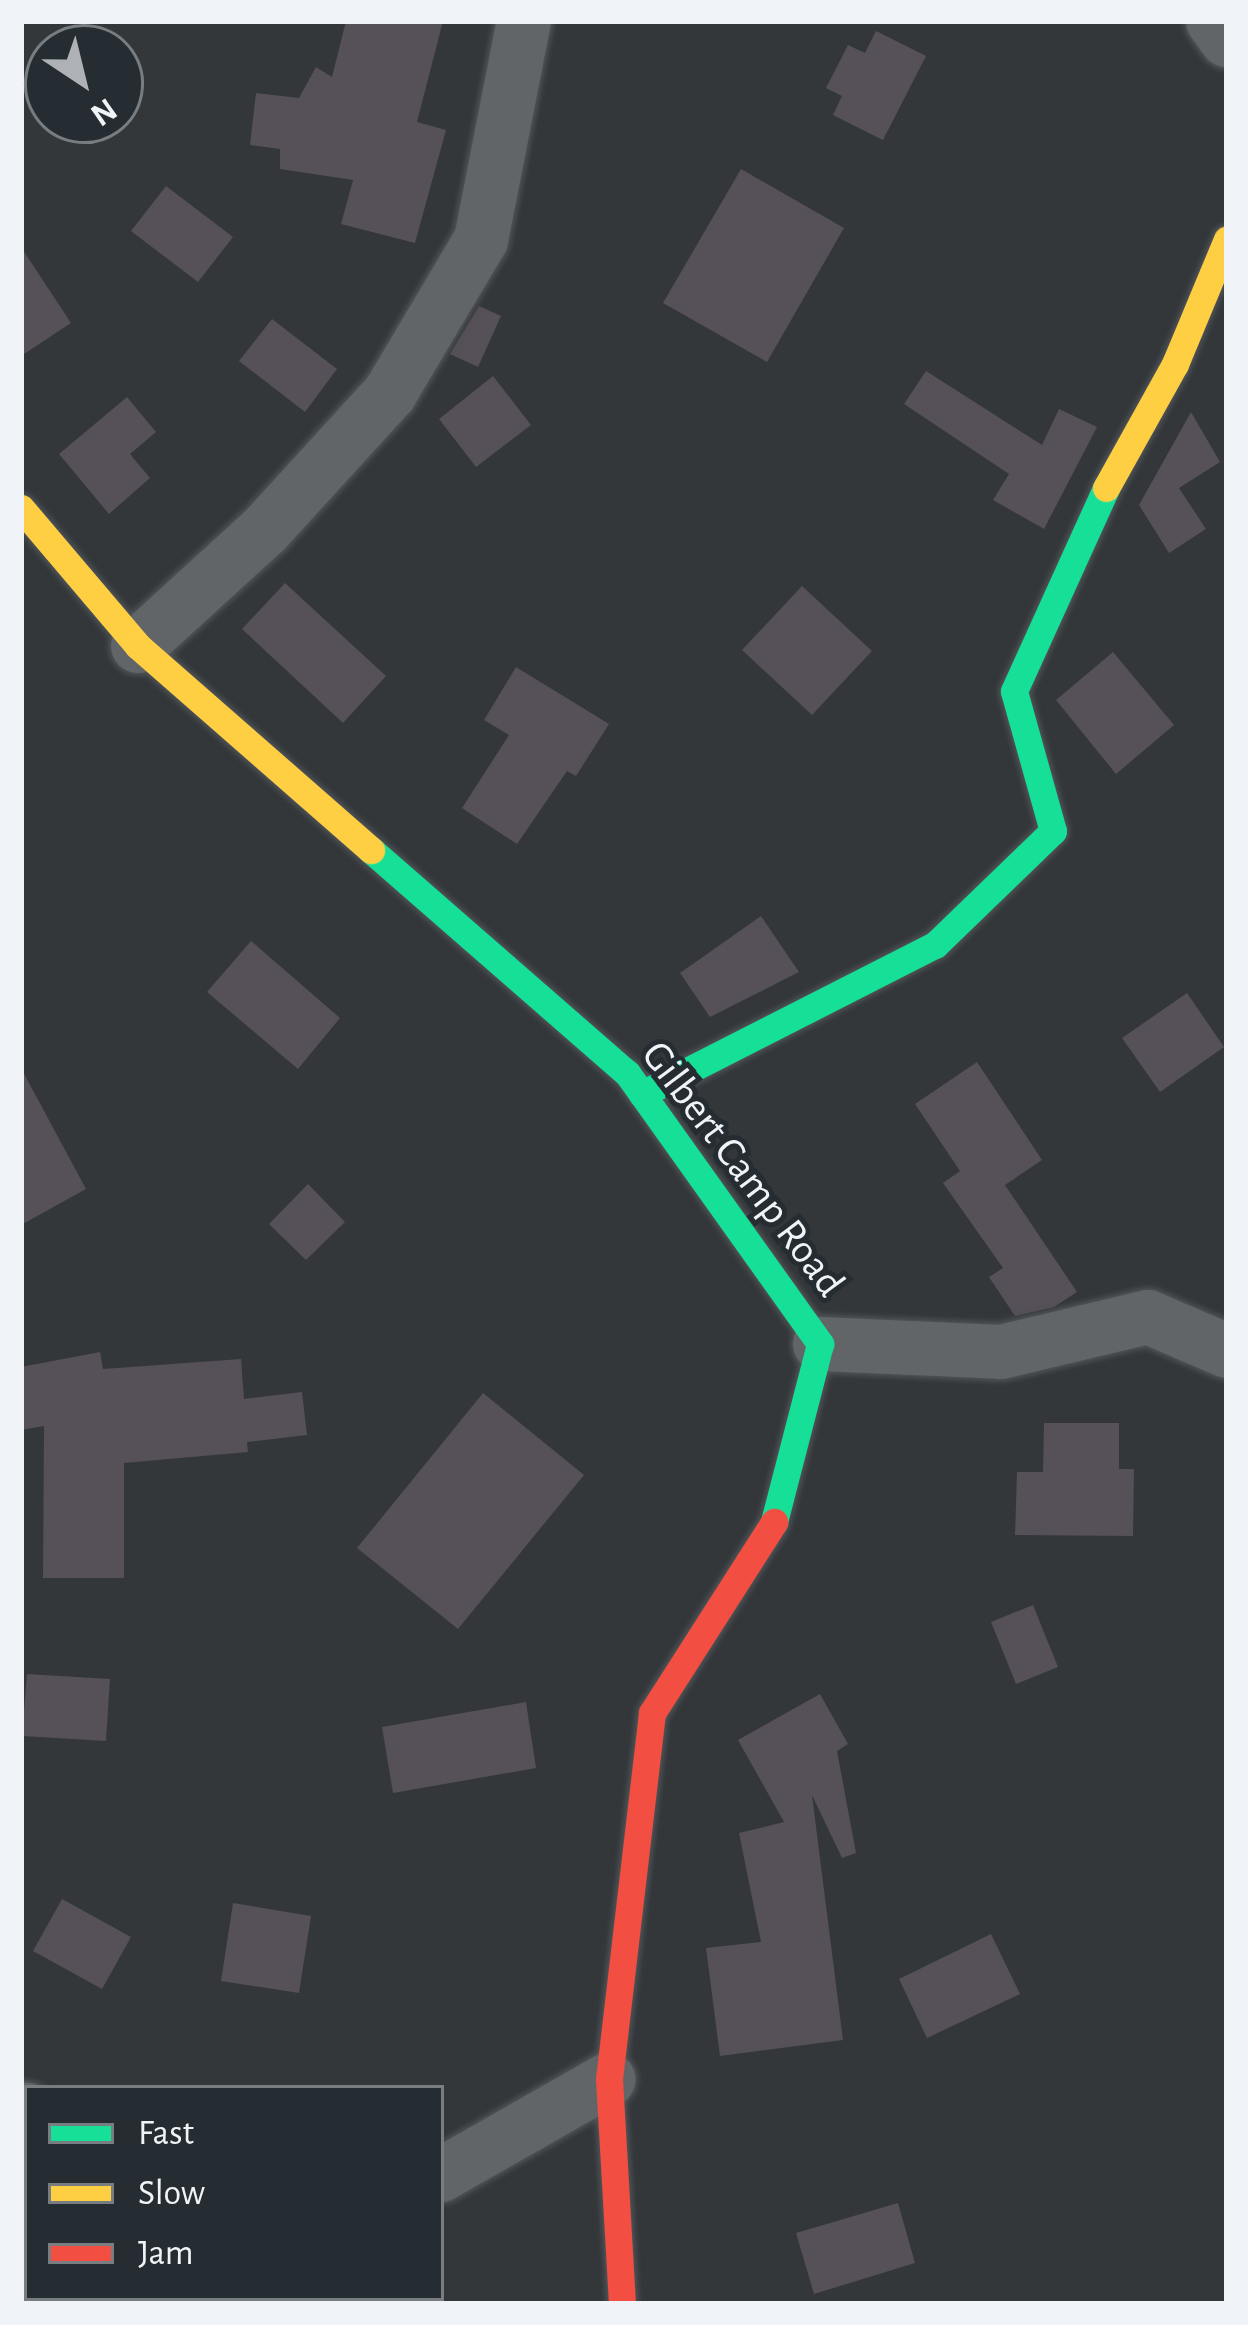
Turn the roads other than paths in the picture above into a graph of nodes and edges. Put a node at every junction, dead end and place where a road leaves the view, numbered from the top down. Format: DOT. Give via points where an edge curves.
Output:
graph roads {
  1 [pos="524,21"];
  2 [pos="1213,21"];
  3 [pos="1227,40"];
  4 [pos="1227,239"];
  5 [pos="21,508"];
  6 [pos="138,646"];
  7 [pos="642,1094"];
  8 [pos="820,1343"];
  9 [pos="1227,1351"];
  10 [pos="609,2079"];
  11 [pos="444,2173"];
  12 [pos="622,2304"];
  1 -- 6 [label="street" via="481,240 390,393 265,530"];
  2 -- 3 [label="street"];
  4 -- 7 [label="street" via="1175,364 1093,511 1014,691 1053,831 935,945"];
  5 -- 6 [label="street, Gilbert Camp Road"];
  6 -- 7 [label="street, Gilbert Camp Road" via="627,1072"];
  7 -- 8 [label="street, Gilbert Camp Road"];
  8 -- 9 [label="street" via="1001,1352 1148,1318"];
  8 -- 10 [label="street, Gilbert Camp Road" via="774,1523 652,1713"];
  10 -- 11 [label="street"];
  10 -- 12 [label="street, Gilbert Camp Road"];
}
